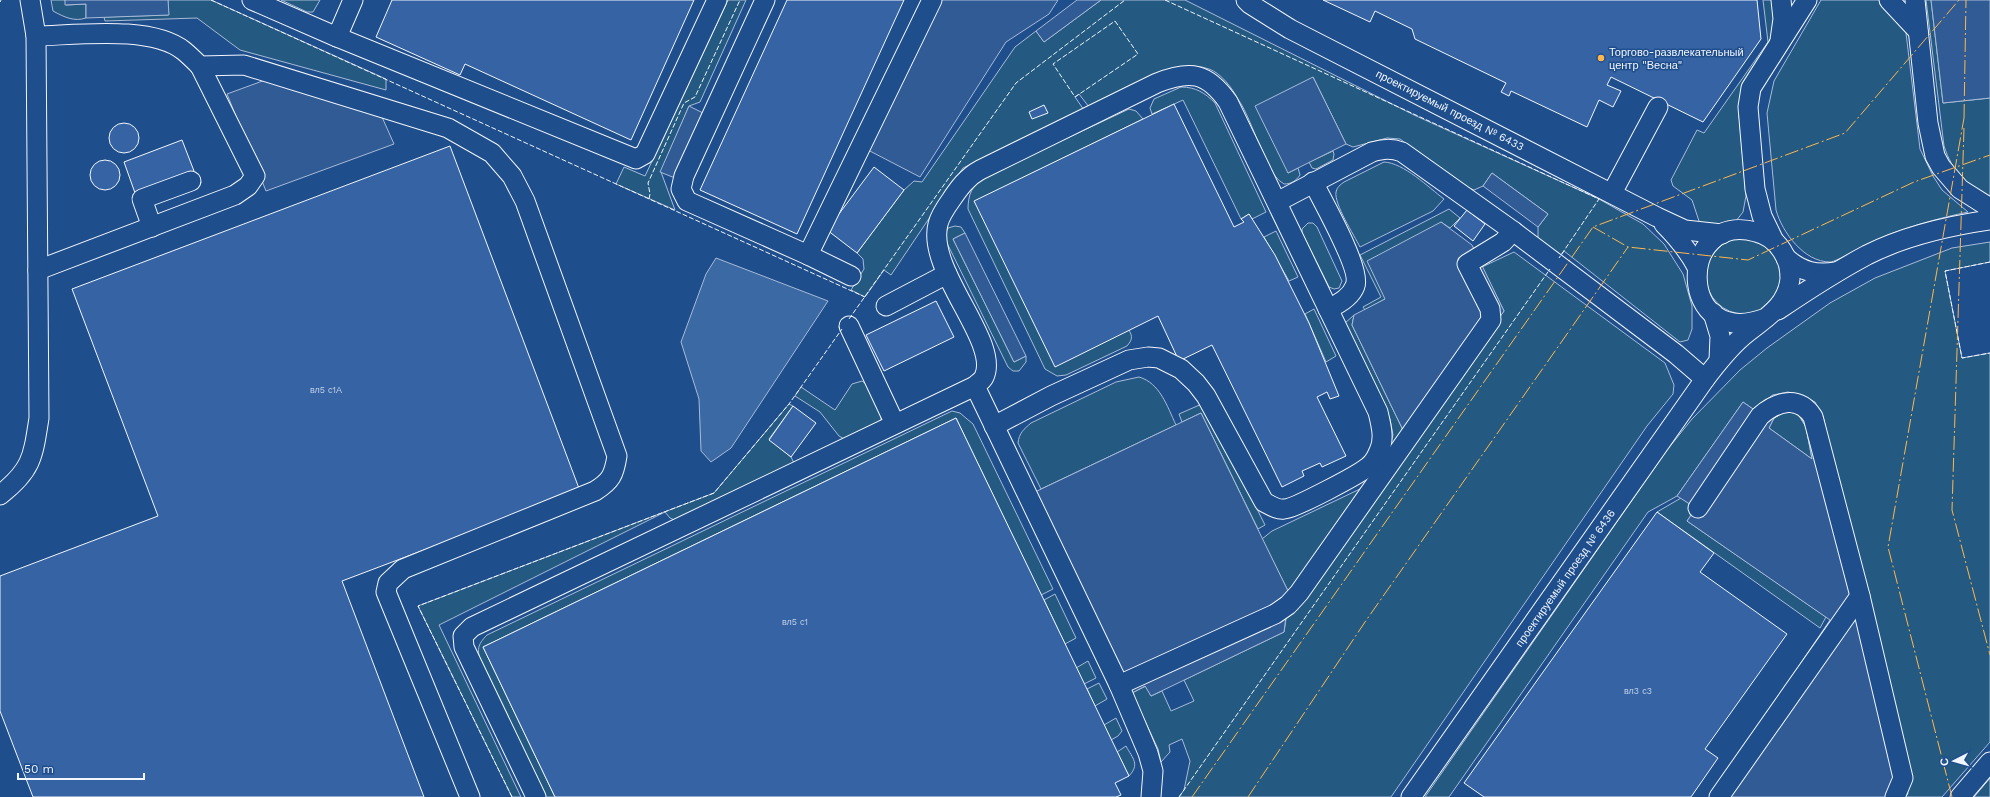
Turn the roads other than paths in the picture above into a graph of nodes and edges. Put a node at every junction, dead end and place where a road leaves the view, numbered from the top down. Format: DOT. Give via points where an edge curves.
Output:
graph roads {
  1 [pos="30,0"];
  2 [pos="252,0"];
  3 [pos="353,0"];
  4 [pos="717,0"];
  5 [pos="765,0"];
  6 [pos="932,0"];
  7 [pos="1246,0"];
  8 [pos="1781,0"];
  9 [pos="1807,0"];
  10 [pos="1889,0"];
  11 [pos="1915,0"];
  12 [pos="1918,31"];
  13 [pos="36,36"];
  14 [pos="337,37"];
  15 [pos="1780,41"];
  16 [pos="200,66"];
  17 [pos="1658,108"];
  18 [pos="191,181"];
  19 [pos="1313,182"];
  20 [pos="1755,189"];
  21 [pos="1612,193"];
  22 [pos="1277,202"];
  23 [pos="1990,208"];
  24 [pos="1657,217"];
  25 [pos="1990,220"];
  26 [pos="152,227"];
  27 [pos="1513,231"];
  28 [pos="1728,232"];
  29 [pos="1774,241"];
  30 [pos="808,255"];
  31 [pos="1786,258"];
  32 [pos="1697,267"];
  33 [pos="38,270"];
  34 [pos="1840,272"];
  35 [pos="947,274"];
  36 [pos="852,276"];
  37 [pos="886,306"];
  38 [pos="1328,309"];
  39 [pos="1713,313"];
  40 [pos="1770,316"];
  41 [pos="848,326"];
  42 [pos="1719,360"];
  43 [pos="1705,379"];
  44 [pos="975,386"];
  45 [pos="895,424"];
  46 [pos="994,426"];
  47 [pos="0,495"];
  48 [pos="1698,508"];
  49 [pos="1860,596"];
  50 [pos="1119,685"];
  51 [pos="1990,762"];
  52 [pos="470,797"];
  53 [pos="536,797"];
  54 [pos="1151,797"];
  55 [pos="1411,797"];
  56 [pos="1719,797"];
  57 [pos="1895,797"];
  58 [pos="1960,797"];
  1 -- 13 [label="street"];
  2 -- 14 [label="street"];
  3 -- 14 [label="street"];
  4 -- 14 [label="street" via="645,154 636,159"];
  5 -- 30 [label="street" via="684,176 681,189 687,201"];
  6 -- 30 [label="street"];
  7 -- 21 [label="street, проектируемый проезд № 6433" via="1290,29"];
  8 -- 15 [label="street"];
  9 -- 15 [label="street"];
  10 -- 12 [label="street"];
  11 -- 12 [label="street"];
  12 -- 23 [label="street" via="1928,123 1935,156 1960,189"];
  13 -- 16 [label="street" via="151,36 184,50"];
  13 -- 33 [label="street"];
  15 -- 20 [label="street" via="1751,88 1748,106"];
  16 -- 26 [label="street" via="255,176 248,186 235,195"];
  16 -- 52 [label="street" via="244,65 448,128 492,152 512,176 525,201 617,456 615,470 608,482 595,491 403,569 388,583 386,592"];
  17 -- 21 [label="street"];
  18 -- 26 [label="street" via="142,199"];
  19 -- 22 [label="street"];
  19 -- 27 [label="street" via="1372,152 1393,149 1413,158"];
  19 -- 38 [label="street" via="1350,257 1356,276 1356,285 1350,296"];
  20 -- 28 [label="street" via="1752,208"];
  20 -- 29 [label="street" via="1762,216"];
  21 -- 24 [label="street, проектируемый проезд № 6433"];
  22 -- 35 [label="street" via="1224,95 1209,80 1195,75 1183,75 1157,83 970,176 955,194 938,224 937,243"];
  22 -- 38 [label="street"];
  24 -- 28 [label="street" via="1685,230"];
  24 -- 32 [label="street" via="1677,237"];
  25 -- 34 [label="street, проектируемый проезд № 6436" via="1950,226 1908,239 1868,255"];
  26 -- 33 [label="street"];
  27 -- 43 [label="street" via="1676,354"];
  27 -- 50 [label="street" via="1503,242 1467,264 1490,309 1491,320 1300,594 1274,614"];
  28 -- 29 [label="street, проектируемый проезд № 6436" via="1755,232"];
  28 -- 32 [label="street, проектируемый проезд № 6436" via="1710,242"];
  29 -- 31 [label="street, проектируемый проезд № 6436"];
  30 -- 36 [label="street"];
  31 -- 34 [label="street, проектируемый проезд № 6436" via="1814,274"];
  31 -- 40 [label="street, проектируемый проезд № 6436" via="1790,273 1789,288 1783,302"];
  32 -- 39 [label="street, проектируемый проезд № 6436" via="1698,292 1704,304"];
  33 -- 47 [label="street" via="39,418 35,445 30,463 16,483"];
  34 -- 40 [label="street, проектируемый проезд № 6436"];
  35 -- 37 [label="street"];
  35 -- 44 [label="street" via="984,349 987,367 984,378"];
  38 -- 46 [label="street" via="1378,412 1383,441 1370,466 1284,510 1264,502 1220,420 1196,383 1181,370 1159,358 1129,360"];
  39 -- 40 [label="street, проектируемый проезд № 6436" via="1739,324 1753,323"];
  39 -- 42 [label="street, проектируемый проезд № 6436" via="1720,336"];
  40 -- 42 [label="street, проектируемый проезд № 6436" via="1743,336"];
  41 -- 45 [label="street"];
  42 -- 43 [label="street, проектируемый проезд № 6436"];
  43 -- 55 [label="street, проектируемый проезд № 6436"];
  44 -- 45 [label="street"];
  44 -- 46 [label="street"];
  45 -- 53 [label="street" via="472,627 463,636 464,647"];
  46 -- 50 [label="street"];
  48 -- 49 [label="street" via="1760,416 1784,402 1802,405 1813,417"];
  49 -- 56 [label="street"];
  49 -- 57 [label="street" via="1903,778"];
  50 -- 54 [label="street" via="1148,753 1153,771"];
  51 -- 58 [label="street"];
}
